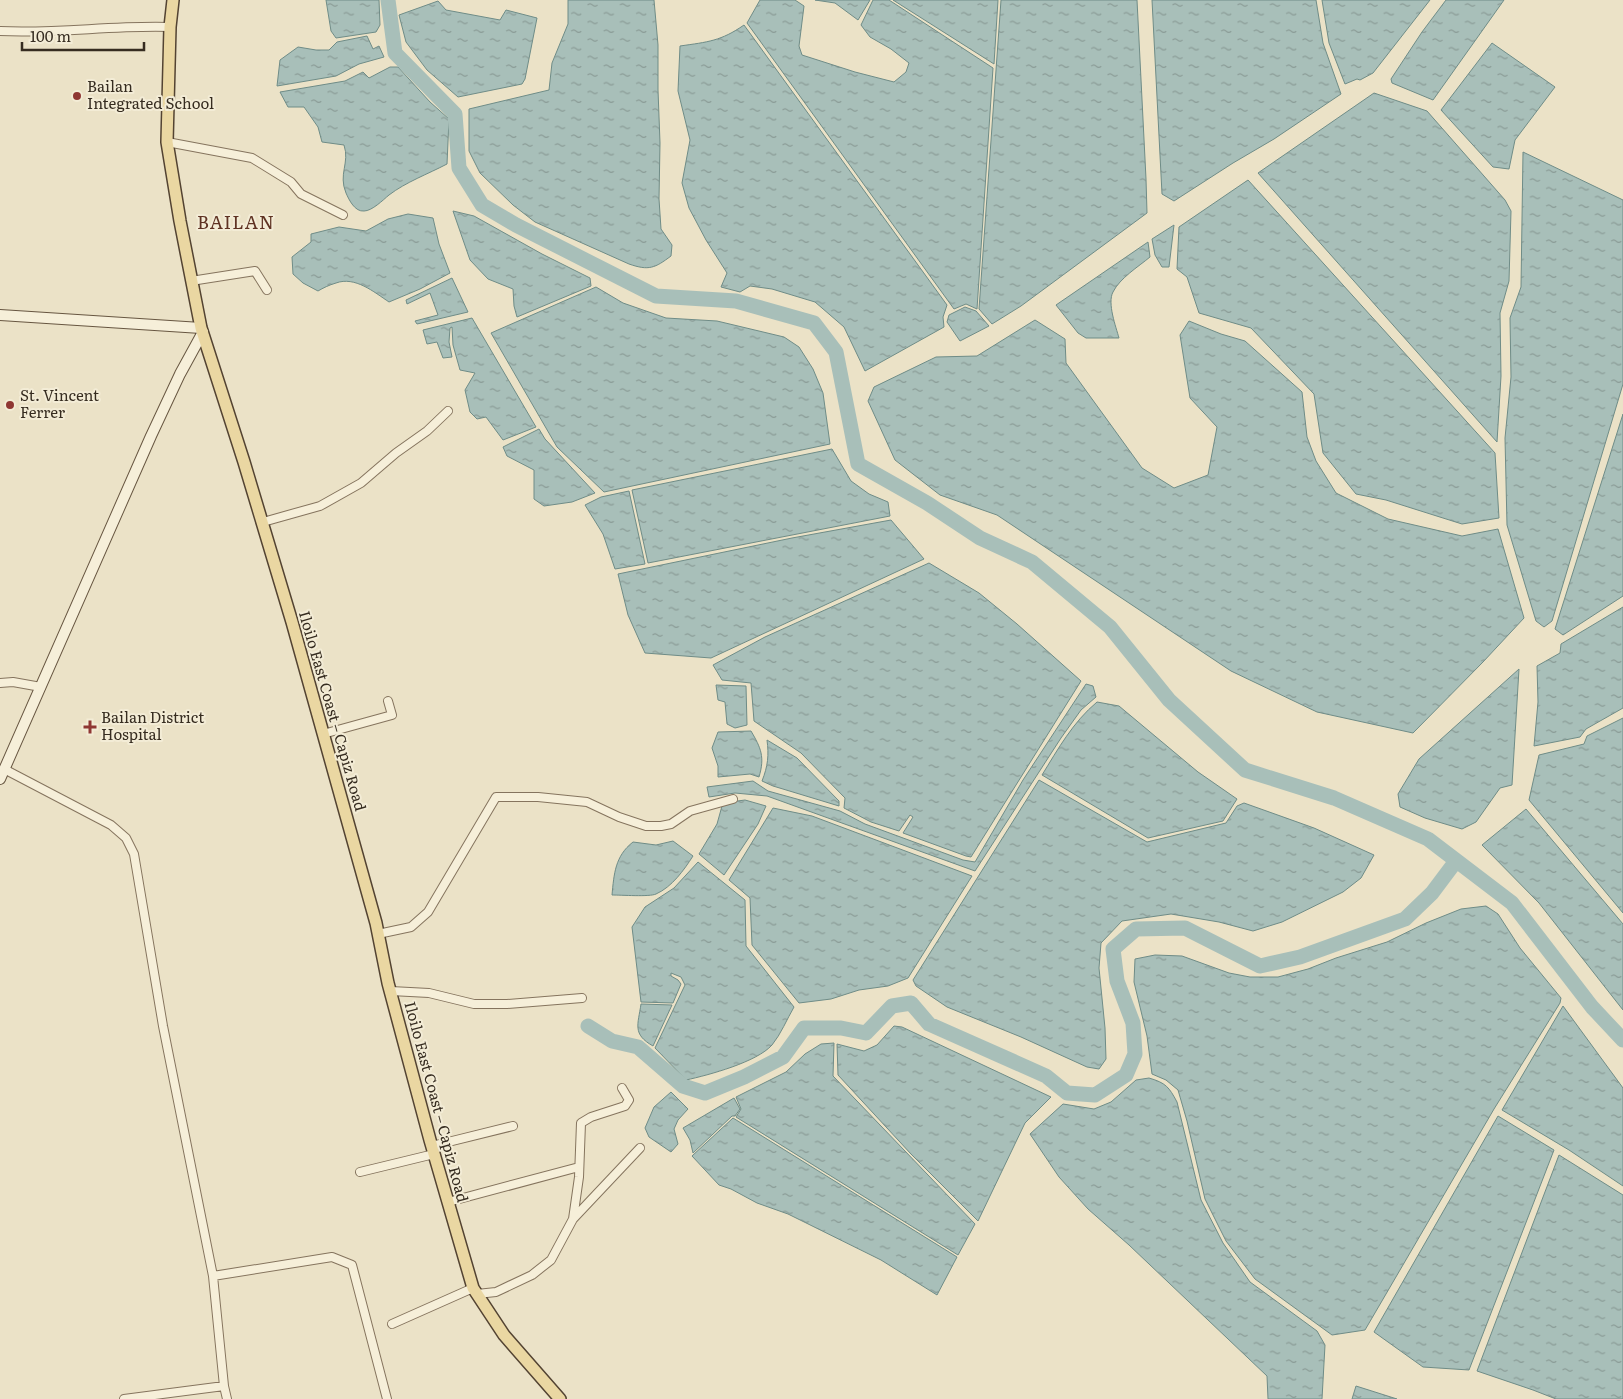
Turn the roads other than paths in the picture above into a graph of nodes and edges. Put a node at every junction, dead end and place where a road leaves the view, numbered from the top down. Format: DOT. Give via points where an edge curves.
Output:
graph roads {
  1 [pos="173,0"];
  2 [pos="170,27"];
  3 [pos="0,31"];
  4 [pos="167,142"];
  5 [pos="343,215"];
  6 [pos="191,281"];
  7 [pos="266,290"];
  8 [pos="0,315"];
  9 [pos="202,330"];
  10 [pos="448,411"];
  11 [pos="263,522"];
  12 [pos="0,683"];
  13 [pos="40,686"];
  14 [pos="388,701"];
  15 [pos="324,734"];
  16 [pos="4,768"];
  17 [pos="0,779"];
  18 [pos="733,799"];
  19 [pos="378,934"];
  20 [pos="391,991"];
  21 [pos="582,998"];
  22 [pos="622,1088"];
  23 [pos="514,1126"];
  24 [pos="640,1148"];
  25 [pos="433,1150"];
  26 [pos="580,1167"];
  27 [pos="360,1172"];
  28 [pos="448,1202"];
  29 [pos="573,1219"];
  30 [pos="213,1276"];
  31 [pos="475,1291"];
  32 [pos="392,1324"];
  33 [pos="224,1386"];
  34 [pos="124,1399"];
  35 [pos="227,1399"];
  36 [pos="387,1399"];
  37 [pos="560,1399"];
  1 -- 2 [label="main road, Iloilo East Coast – Capiz Road"];
  2 -- 3 [label="street"];
  2 -- 4 [label="main road, Iloilo East Coast – Capiz Road"];
  4 -- 5 [label="street" via="252,158 291,182 301,194"];
  4 -- 6 [label="main road, Iloilo East Coast – Capiz Road"];
  6 -- 7 [label="street" via="255,271"];
  6 -- 9 [label="main road, Iloilo East Coast – Capiz Road"];
  8 -- 9 [label="main road"];
  9 -- 11 [label="main road, Iloilo East Coast – Capiz Road"];
  9 -- 13 [label="main road" via="151,436"];
  10 -- 11 [label="street" via="428,431 396,452 361,483 320,506"];
  11 -- 15 [label="main road, Iloilo East Coast – Capiz Road"];
  12 -- 13 [label="street"];
  13 -- 16 [label="main road"];
  14 -- 15 [label="street" via="392,715"];
  15 -- 19 [label="main road, Iloilo East Coast – Capiz Road"];
  16 -- 17 [label="main road"];
  16 -- 30 [label="street" via="112,825 126,838 134,854 163,1026"];
  18 -- 19 [label="street" via="690,811 671,824 646,826 587,802 496,797 428,912 411,927"];
  19 -- 20 [label="main road, Iloilo East Coast – Capiz Road"];
  20 -- 21 [label="street" via="430,994 474,1004"];
  20 -- 25 [label="main road, Iloilo East Coast – Capiz Road"];
  22 -- 26 [label="street" via="629,1100 625,1106 580,1123"];
  23 -- 25 [label="street"];
  24 -- 29 [label="street"];
  25 -- 27 [label="street"];
  25 -- 28 [label="main road, Iloilo East Coast – Capiz Road"];
  26 -- 28 [label="street"];
  26 -- 29 [label="street"];
  28 -- 31 [label="main road, Iloilo East Coast – Capiz Road"];
  29 -- 31 [label="street" via="552,1260 532,1275 496,1292"];
  30 -- 33 [label="street"];
  30 -- 36 [label="street" via="332,1256 352,1265"];
  31 -- 32 [label="street"];
  31 -- 37 [label="main road, Iloilo East Coast – Capiz Road" via="504,1335"];
  33 -- 34 [label="street"];
  33 -- 35 [label="street"];
}
